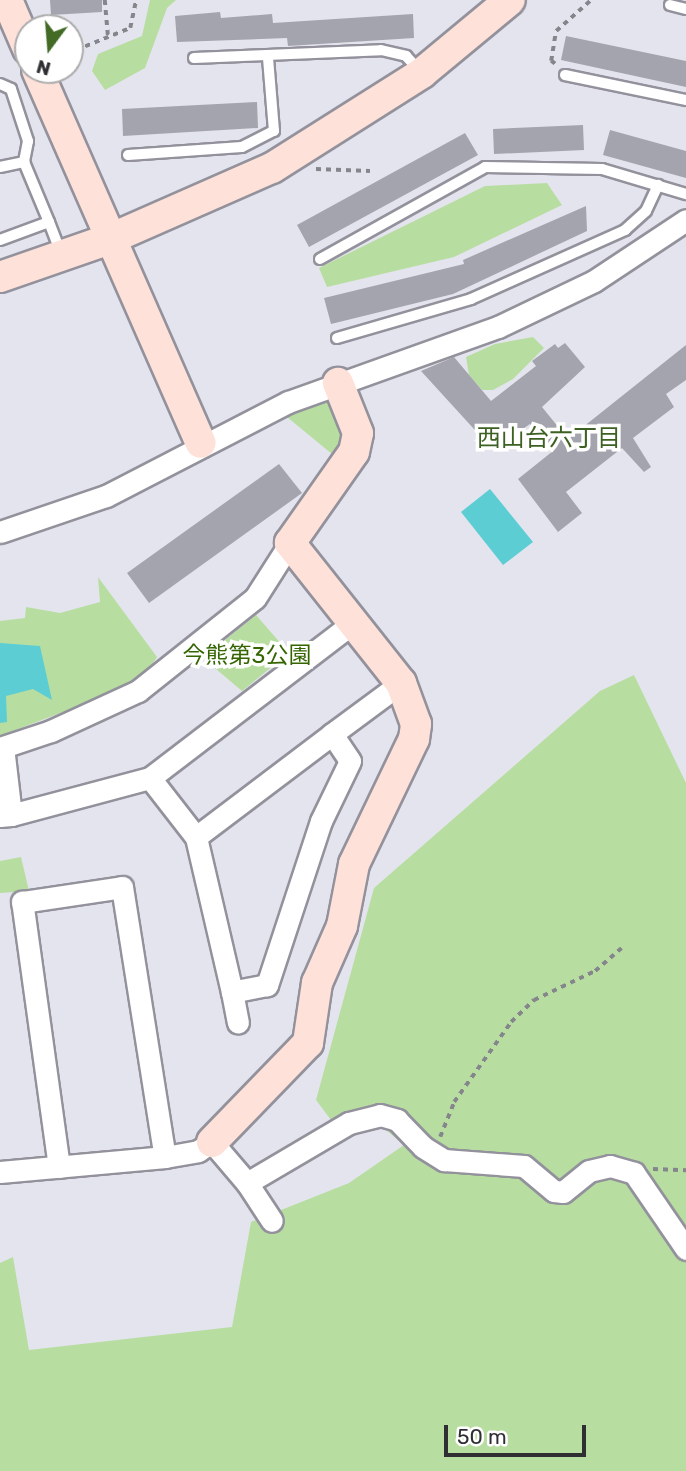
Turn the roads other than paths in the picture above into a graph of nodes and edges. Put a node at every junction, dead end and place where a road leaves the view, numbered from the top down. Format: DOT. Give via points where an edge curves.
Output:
graph roads {
  1 [pos="7,0"];
  2 [pos="510,0"];
  3 [pos="670,5"];
  4 [pos="686,9"];
  5 [pos="14,16"];
  6 [pos="194,58"];
  7 [pos="268,58"];
  8 [pos="562,72"];
  9 [pos="422,73"];
  10 [pos="0,84"];
  11 [pos="43,84"];
  12 [pos="686,100"];
  13 [pos="128,155"];
  14 [pos="24,162"];
  15 [pos="0,167"];
  16 [pos="658,186"];
  17 [pos="686,194"];
  18 [pos="686,220"];
  19 [pos="49,222"];
  20 [pos="110,239"];
  21 [pos="0,240"];
  22 [pos="62,256"];
  23 [pos="320,259"];
  24 [pos="0,277"];
  25 [pos="337,338"];
  26 [pos="338,383"];
  27 [pos="201,443"];
  28 [pos="0,532"];
  29 [pos="290,543"];
  30 [pos="355,621"];
  31 [pos="401,682"];
  32 [pos="332,734"];
  33 [pos="150,778"];
  34 [pos="6,816"];
  35 [pos="196,837"];
  36 [pos="232,992"];
  37 [pos="238,1022"];
  38 [pos="212,1142"];
  39 [pos="165,1157"];
  40 [pos="59,1167"];
  41 [pos="0,1171"];
  42 [pos="247,1183"];
  43 [pos="272,1222"];
  44 [pos="686,1249"];
  1 -- 5 [label="street"];
  2 -- 9 [label="street"];
  3 -- 4 [label="lane"];
  6 -- 7 [label="lane"];
  7 -- 9 [label="lane" via="396,51"];
  7 -- 13 [label="lane" via="274,131 242,147"];
  8 -- 12 [label="lane"];
  9 -- 20 [label="street" via="272,168"];
  10 -- 14 [label="lane" via="11,89 28,141"];
  11 -- 20 [label="street"];
  14 -- 15 [label="lane"];
  14 -- 19 [label="lane"];
  16 -- 17 [label="lane"];
  16 -- 23 [label="lane" via="602,169 485,167"];
  16 -- 25 [label="lane" via="646,211 625,230 471,299"];
  18 -- 26 [label="street" via="594,281 498,327"];
  19 -- 21 [label="lane"];
  19 -- 22 [label="lane"];
  20 -- 22 [label="street"];
  20 -- 27 [label="street"];
  22 -- 24 [label="street"];
  26 -- 27 [label="street"];
  26 -- 29 [label="street" via="358,433 354,452"];
  27 -- 28 [label="street" via="106,496"];
  29 -- 30 [label="street"];
  29 -- 34 [label="street" via="255,598 138,691 4,747"];
  30 -- 31 [label="street"];
  30 -- 33 [label="street"];
  31 -- 32 [label="street"];
  31 -- 38 [label="street" via="416,724 414,739 354,864 342,926 317,983 308,1044"];
  32 -- 35 [label="street"];
  32 -- 36 [label="street" via="350,761 321,821 267,985"];
  33 -- 34 [label="street"];
  33 -- 35 [label="street"];
  35 -- 36 [label="street"];
  36 -- 37 [label="street"];
  38 -- 39 [label="street" via="198,1151"];
  38 -- 42 [label="street"];
  39 -- 40 [label="street"];
  39 -- 40 [label="street" via="122,887 22,902"];
  40 -- 41 [label="street"];
  42 -- 43 [label="street"];
  42 -- 44 [label="street" via="349,1123 368,1117 397,1120 444,1160 524,1167 554,1191 562,1192 589,1171 610,1166 634,1173"];
}
